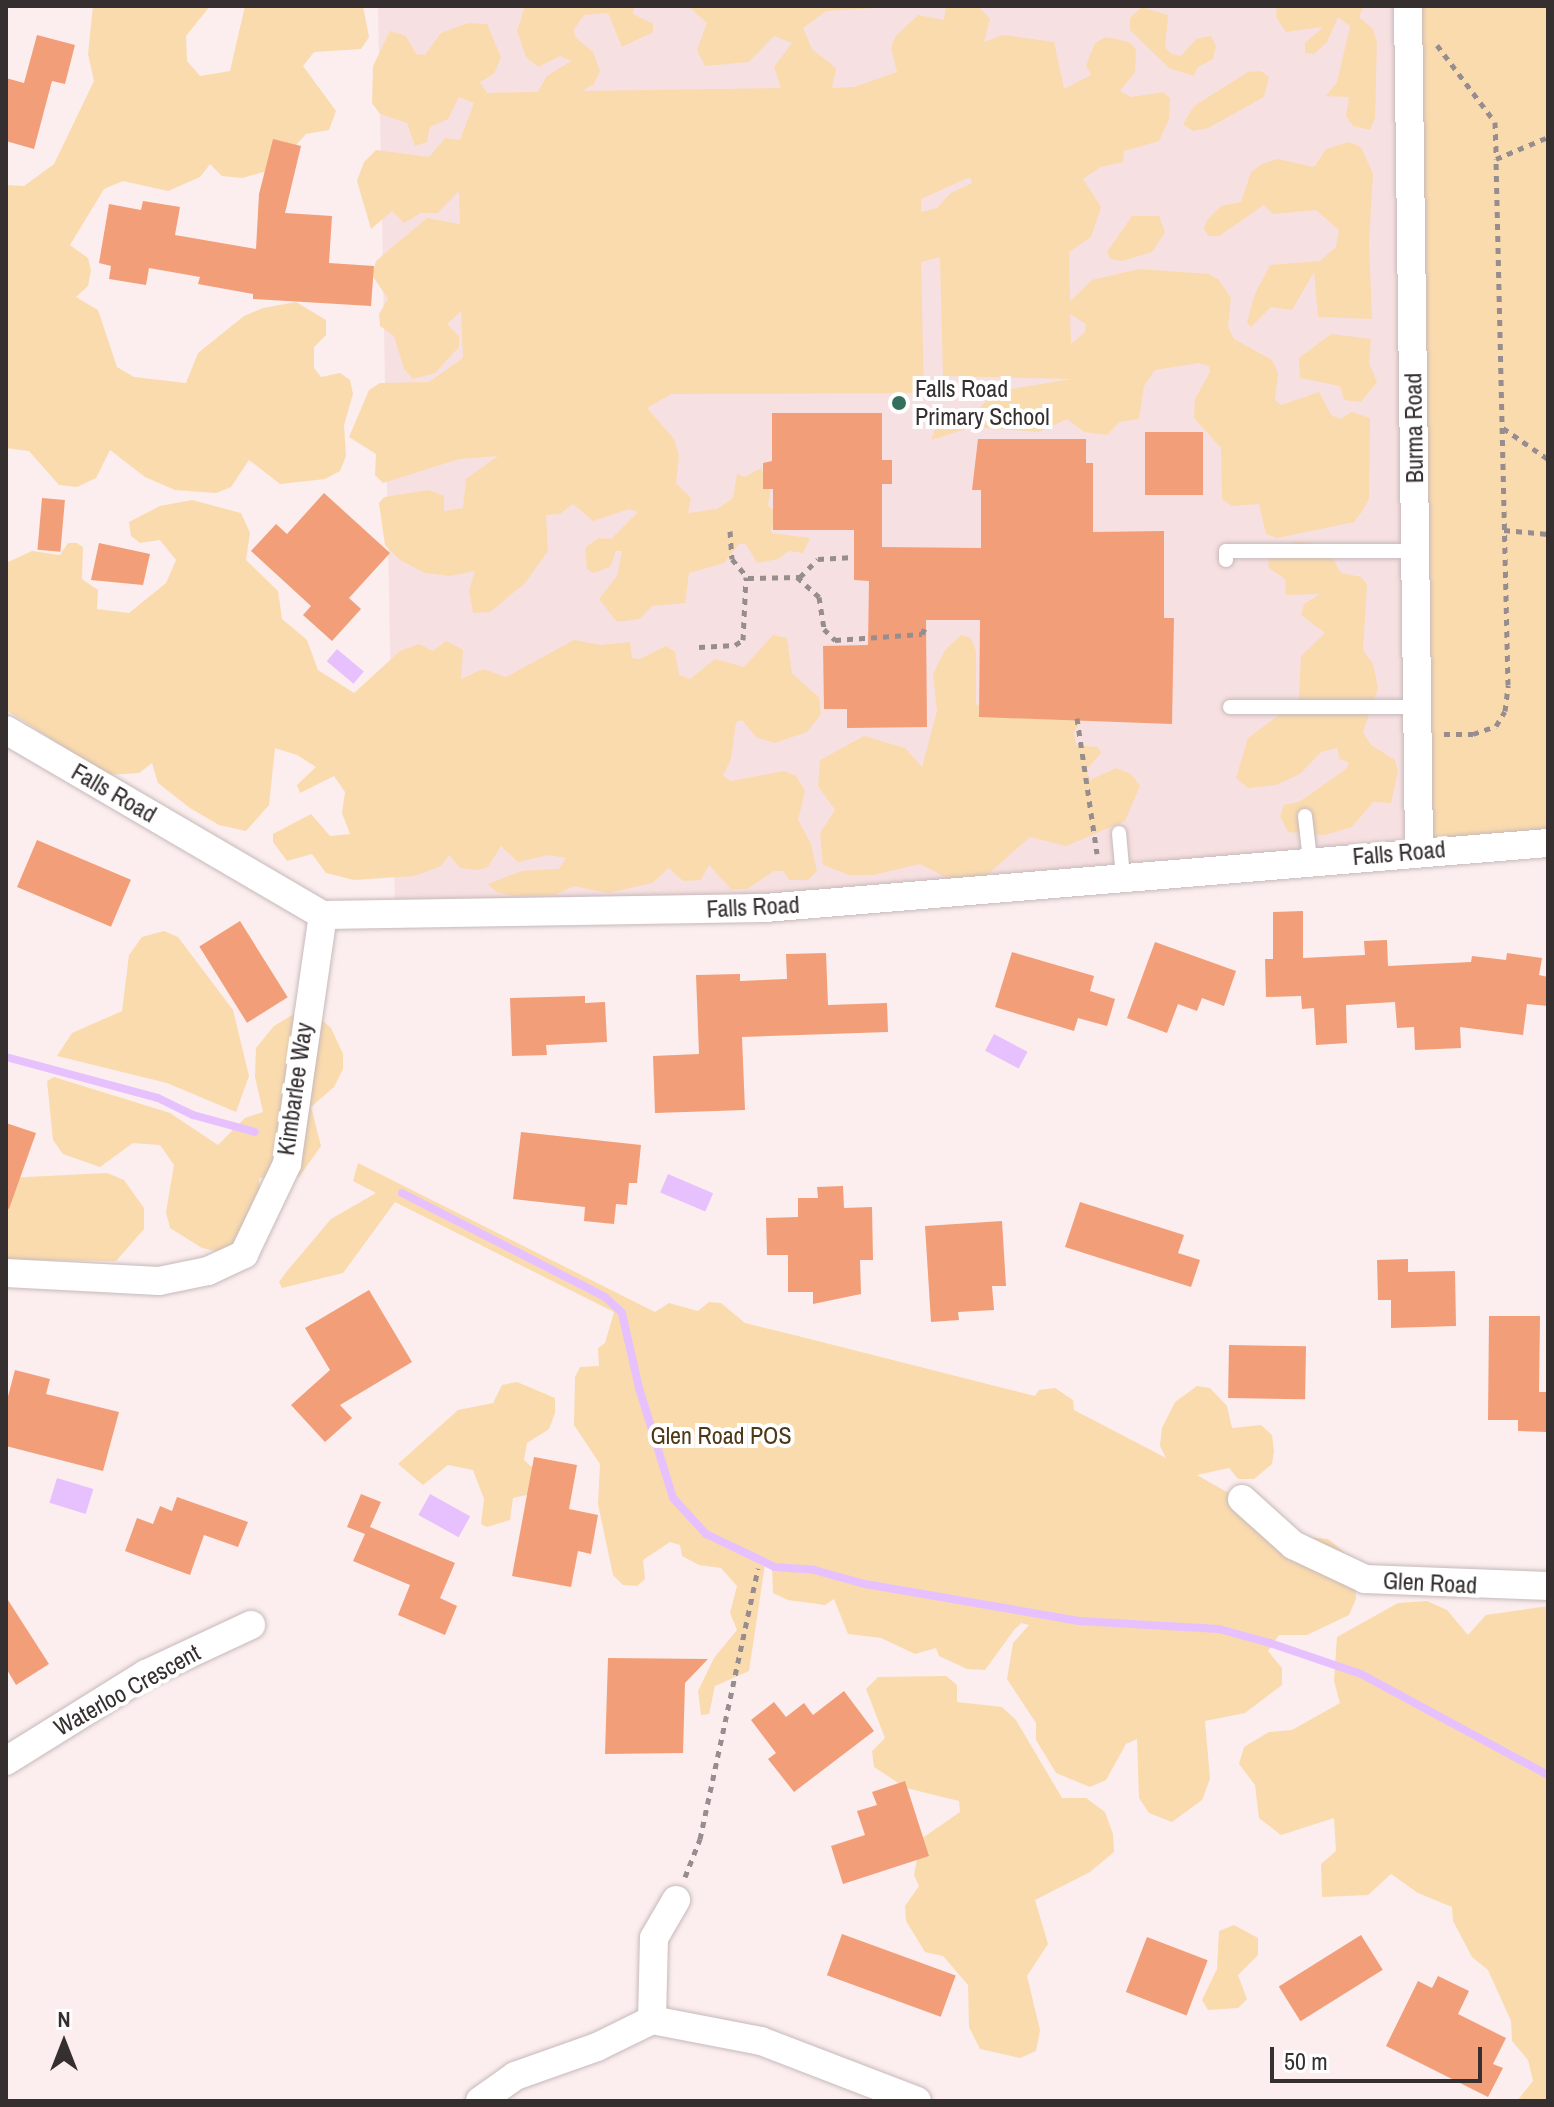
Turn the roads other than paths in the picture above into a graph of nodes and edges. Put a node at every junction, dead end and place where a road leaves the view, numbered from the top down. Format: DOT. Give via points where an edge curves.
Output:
graph roads {
  1 [pos="1408,6"];
  2 [pos="1415,551"];
  3 [pos="1226,560"];
  4 [pos="1230,707"];
  5 [pos="1417,720"];
  6 [pos="6,730"];
  7 [pos="1305,816"];
  8 [pos="1119,833"];
  9 [pos="1548,843"];
  10 [pos="1419,850"];
  11 [pos="1310,860"];
  12 [pos="1113,878"];
  13 [pos="323,915"];
  14 [pos="6,1273"];
  15 [pos="1242,1499"];
  16 [pos="1548,1586"];
  17 [pos="251,1625"];
  18 [pos="6,1761"];
  19 [pos="676,1900"];
  20 [pos="652,2020"];
  21 [pos="480,2101"];
  22 [pos="917,2101"];
  1 -- 2 [label="street, Burma Road"];
  2 -- 3 [label="lane" via="1226,551"];
  2 -- 5 [label="street, Burma Road"];
  4 -- 5 [label="lane"];
  5 -- 10 [label="street, Burma Road"];
  6 -- 13 [label="street, Falls Road"];
  7 -- 11 [label="lane"];
  8 -- 12 [label="lane"];
  9 -- 10 [label="street, Falls Road"];
  10 -- 11 [label="street, Falls Road"];
  11 -- 12 [label="street, Falls Road"];
  12 -- 13 [label="street, Falls Road" via="765,908"];
  13 -- 14 [label="street, Kimbarlee Way" via="287,1164 244,1254 208,1271 159,1281"];
  15 -- 16 [label="street, Glen Road" via="1293,1545 1365,1579"];
  17 -- 18 [label="street, Waterloo Crescent" via="146,1674"];
  19 -- 20 [label="street" via="654,1938"];
  20 -- 21 [label="street" via="597,2047 515,2076"];
  20 -- 22 [label="street" via="761,2041"];
}
